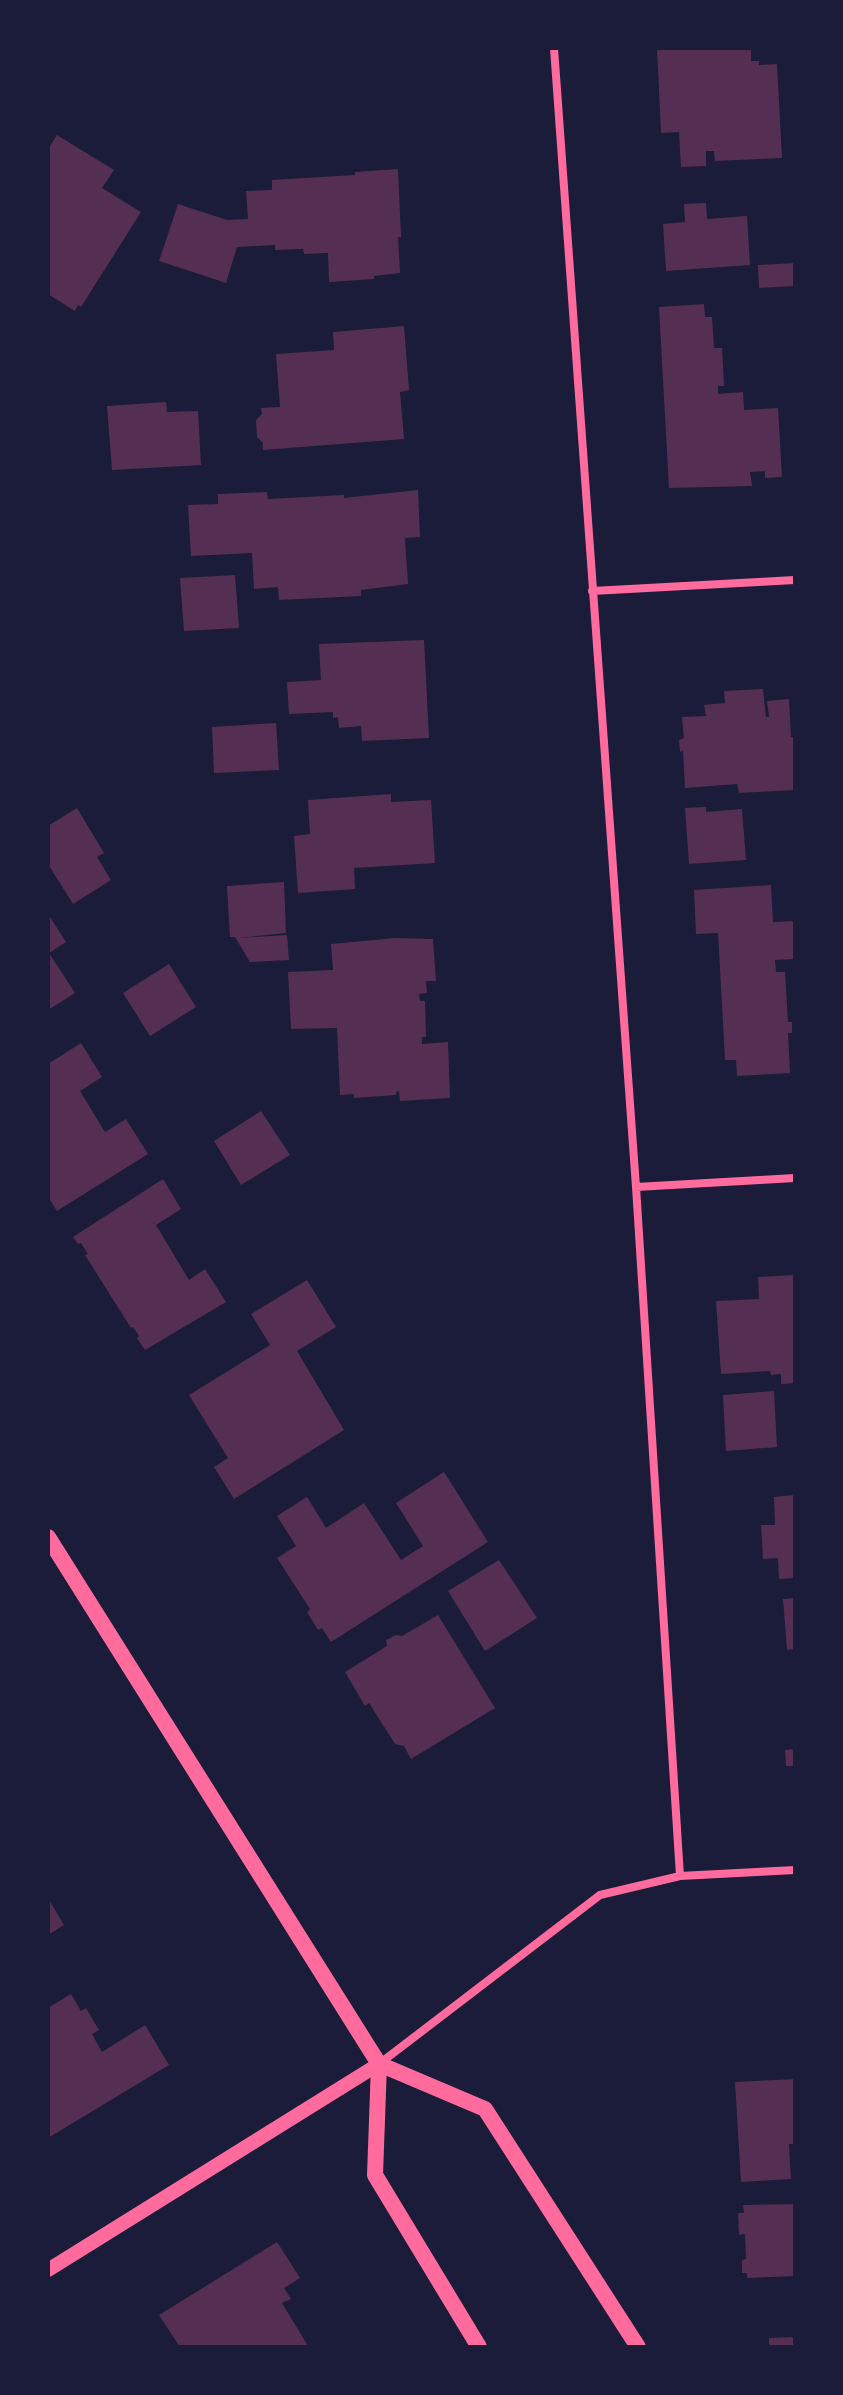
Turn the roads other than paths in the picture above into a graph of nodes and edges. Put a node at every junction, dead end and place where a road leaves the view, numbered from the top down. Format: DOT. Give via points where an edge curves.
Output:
graph roads {
  1 [pos="554,48"];
  2 [pos="795,580"];
  3 [pos="592,591"];
  4 [pos="795,1178"];
  5 [pos="636,1187"];
  6 [pos="48,1537"];
  7 [pos="795,1870"];
  8 [pos="680,1876"];
  9 [pos="379,2064"];
  10 [pos="48,2270"];
  11 [pos="479,2347"];
  12 [pos="638,2347"];
  1 -- 3 [label="street"];
  2 -- 3 [label="street"];
  3 -- 5 [label="street"];
  4 -- 5 [label="street"];
  5 -- 8 [label="street"];
  6 -- 9 [label="main road"];
  7 -- 8 [label="street"];
  8 -- 9 [label="street" via="600,1895"];
  9 -- 10 [label="street"];
  9 -- 11 [label="main road" via="375,2175"];
  9 -- 12 [label="main road" via="485,2109"];
}
